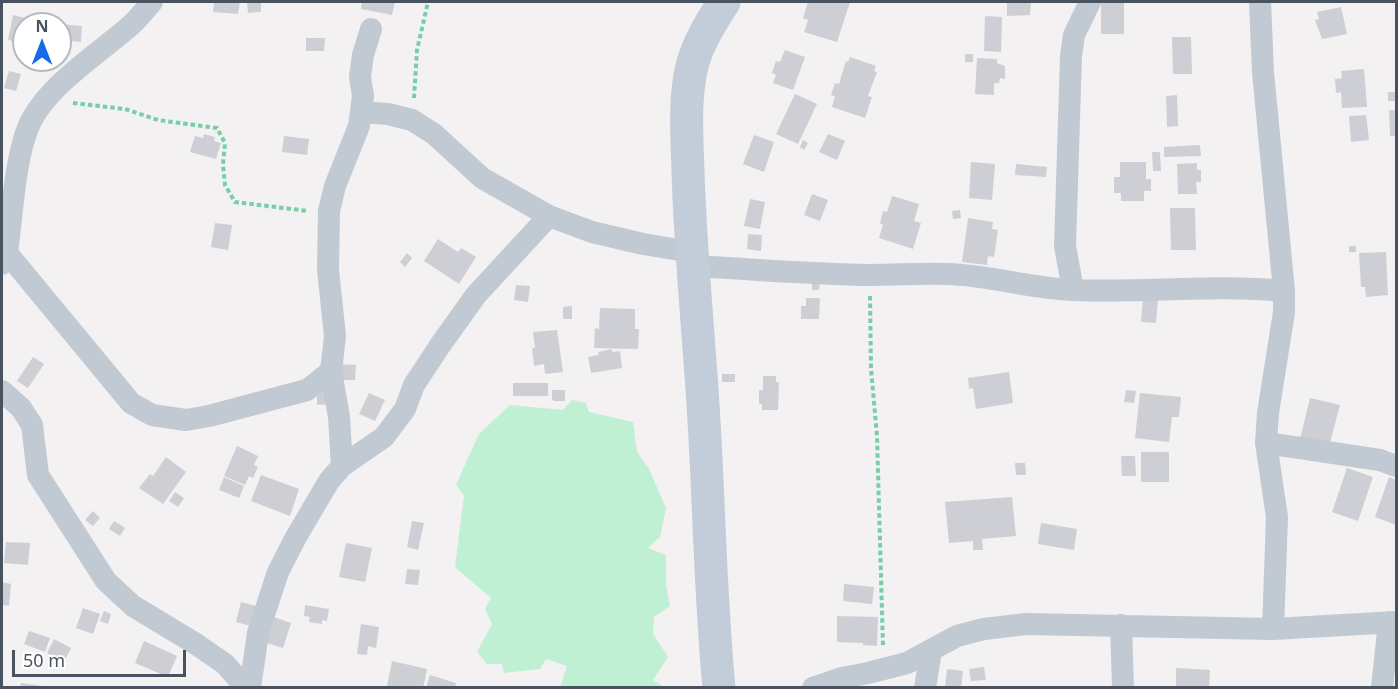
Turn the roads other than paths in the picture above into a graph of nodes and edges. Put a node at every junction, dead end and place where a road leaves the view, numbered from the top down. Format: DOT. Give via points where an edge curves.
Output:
graph roads {
  1 [pos="152,2"];
  2 [pos="724,2"];
  3 [pos="1090,2"];
  4 [pos="1260,2"];
  5 [pos="371,29"];
  6 [pos="361,111"];
  7 [pos="549,216"];
  8 [pos="4,259"];
  9 [pos="691,259"];
  10 [pos="1073,290"];
  11 [pos="1284,291"];
  12 [pos="331,371"];
  13 [pos="2,391"];
  14 [pos="1266,443"];
  15 [pos="342,466"];
  16 [pos="1396,466"];
  17 [pos="1393,622"];
  18 [pos="1121,625"];
  19 [pos="1273,629"];
  20 [pos="931,651"];
  21 [pos="248,687"];
  22 [pos="719,687"];
  23 [pos="813,687"];
  24 [pos="925,687"];
  25 [pos="1123,687"];
  26 [pos="1382,687"];
  1 -- 8 [label="street" via="46,100 31,122 21,149"];
  2 -- 9 [label="street" via="705,31 692,66 687,136"];
  3 -- 10 [label="street" via="1074,35 1071,56 1065,246"];
  4 -- 11 [label="street"];
  5 -- 6 [label="street" via="360,77"];
  6 -- 7 [label="street" via="412,120 434,134 483,178"];
  6 -- 12 [label="street" via="329,211 328,270 335,336"];
  7 -- 9 [label="street"];
  7 -- 15 [label="street" via="476,296 414,385 405,409 384,437"];
  8 -- 12 [label="street" via="131,403 152,415 186,420 209,416 307,390"];
  9 -- 10 [label="street" via="869,275 968,275 1035,288"];
  9 -- 22 [label="street"];
  10 -- 11 [label="street"];
  11 -- 14 [label="street"];
  12 -- 15 [label="street"];
  13 -- 21 [label="street" via="32,425 38,475 106,581 133,606 225,664"];
  14 -- 16 [label="street" via="1380,460"];
  14 -- 19 [label="street" via="1277,517"];
  15 -- 21 [label="street" via="312,508 278,572 258,633"];
  17 -- 19 [label="street"];
  17 -- 26 [label="street"];
  18 -- 19 [label="street"];
  18 -- 20 [label="street" via="1026,624 984,629 957,636"];
  18 -- 25 [label="street"];
  20 -- 23 [label="street" via="907,663"];
  20 -- 24 [label="street"];
}
